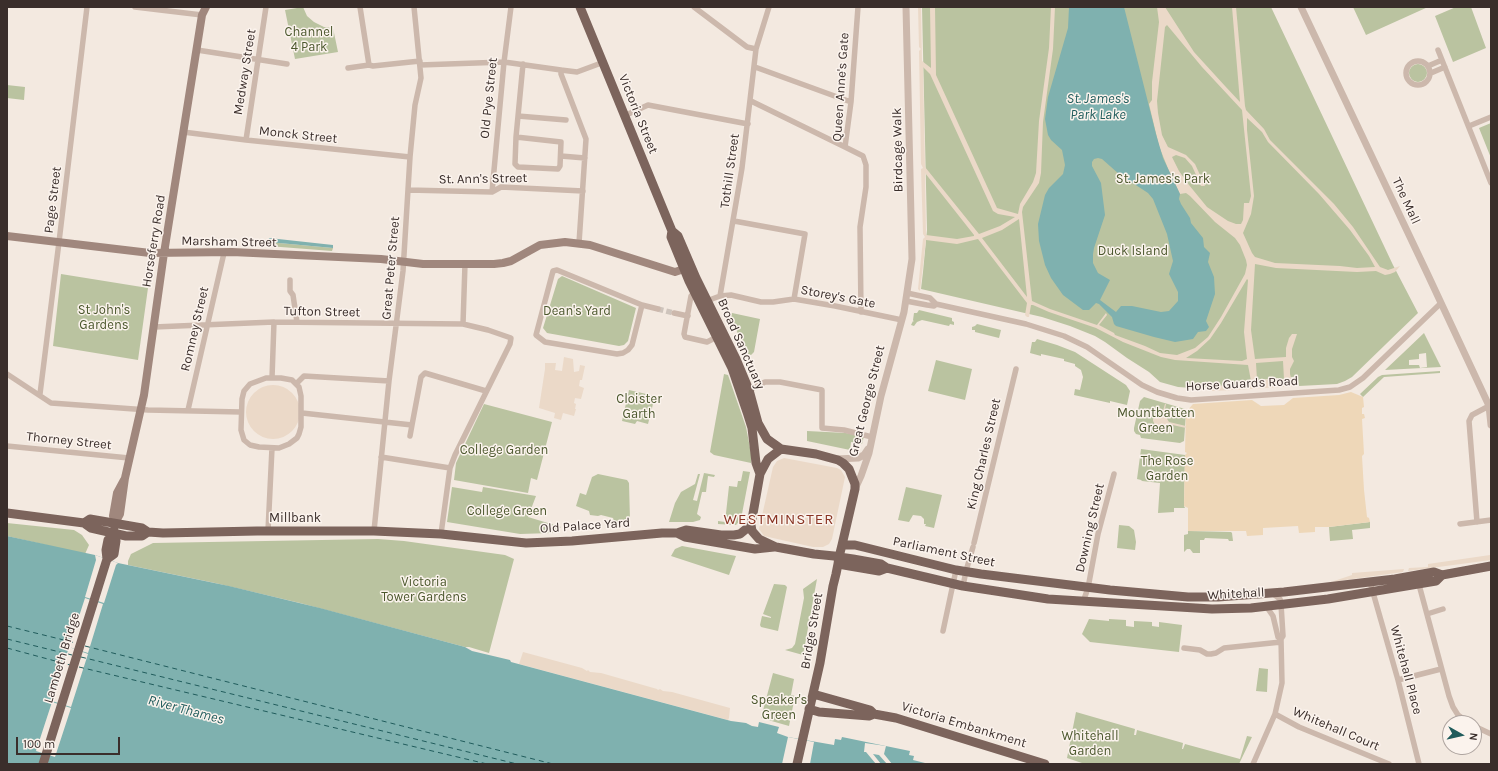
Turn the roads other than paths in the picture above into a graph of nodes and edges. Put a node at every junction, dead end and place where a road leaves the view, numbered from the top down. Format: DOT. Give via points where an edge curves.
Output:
graph roads {
  1 [pos="87,7"];
  2 [pos="135,7"];
  3 [pos="139,7"];
  4 [pos="206,7"];
  5 [pos="266,7"];
  6 [pos="360,7"];
  7 [pos="414,7"];
  8 [pos="511,7"];
  9 [pos="580,7"];
  10 [pos="694,7"];
  11 [pos="769,7"];
  12 [pos="858,7"];
  13 [pos="906,7"];
  14 [pos="1301,7"];
  15 [pos="700,9"];
  16 [pos="185,10"];
  17 [pos="202,15"];
  18 [pos="756,49"];
  19 [pos="197,50"];
  20 [pos="1438,50"];
  21 [pos="258,59"];
  22 [pos="1442,60"];
  23 [pos="504,62"];
  24 [pos="604,62"];
  25 [pos="420,63"];
  26 [pos="287,64"];
  27 [pos="523,64"];
  28 [pos="369,65"];
  29 [pos="1428,66"];
  30 [pos="755,67"];
  31 [pos="1445,67"];
  32 [pos="348,68"];
  33 [pos="561,70"];
  34 [pos="1431,73"];
  35 [pos="751,101"];
  36 [pos="851,102"];
  37 [pos="518,116"];
  38 [pos="624,116"];
  39 [pos="1491,117"];
  40 [pos="566,120"];
  41 [pos="748,124"];
  42 [pos="1469,126"];
  43 [pos="183,132"];
  44 [pos="516,137"];
  45 [pos="246,140"];
  46 [pos="845,147"];
  47 [pos="561,156"];
  48 [pos="410,157"];
  49 [pos="585,158"];
  50 [pos="1491,183"];
  51 [pos="408,190"];
  52 [pos="583,191"];
  53 [pos="492,192"];
  54 [pos="734,221"];
  55 [pos="7,236"];
  56 [pos="59,242"];
  57 [pos="579,243"];
  58 [pos="224,253"];
  59 [pos="164,254"];
  60 [pos="404,262"];
  61 [pos="465,264"];
  62 [pos="687,268"];
  63 [pos="290,280"];
  64 [pos="694,293"];
  65 [pos="720,296"];
  66 [pos="907,297"];
  67 [pos="794,299"];
  68 [pos="704,302"];
  69 [pos="1441,303"];
  70 [pos="642,305"];
  71 [pos="658,310"];
  72 [pos="861,312"];
  73 [pos="674,313"];
  74 [pos="688,316"];
  75 [pos="902,320"];
  76 [pos="274,322"];
  77 [pos="297,322"];
  78 [pos="208,324"];
  79 [pos="397,324"];
  80 [pos="463,324"];
  81 [pos="154,326"];
  82 [pos="717,337"];
  83 [pos="1016,369"];
  84 [pos="7,374"];
  85 [pos="272,378"];
  86 [pos="389,381"];
  87 [pos="296,384"];
  88 [pos="749,390"];
  89 [pos="486,391"];
  90 [pos="40,394"];
  91 [pos="1490,408"];
  92 [pos="141,409"];
  93 [pos="188,410"];
  94 [pos="241,412"];
  95 [pos="302,413"];
  96 [pos="384,422"];
  97 [pos="412,425"];
  98 [pos="1491,425"];
  99 [pos="410,436"];
  100 [pos="872,437"];
  101 [pos="870,445"];
  102 [pos="7,446"];
  103 [pos="272,448"];
  104 [pos="781,449"];
  105 [pos="381,457"];
  106 [pos="129,458"];
  107 [pos="833,459"];
  108 [pos="450,468"];
  109 [pos="760,474"];
  110 [pos="1114,474"];
  111 [pos="855,489"];
  112 [pos="7,513"];
  113 [pos="849,514"];
  114 [pos="1491,520"];
  115 [pos="1477,522"];
  116 [pos="84,523"];
  117 [pos="115,523"];
  118 [pos="1460,524"];
  119 [pos="751,525"];
  120 [pos="268,531"];
  121 [pos="374,531"];
  122 [pos="148,532"];
  123 [pos="677,533"];
  124 [pos="113,534"];
  125 [pos="441,534"];
  126 [pos="842,545"];
  127 [pos="855,545"];
  128 [pos="776,547"];
  129 [pos="837,559"];
  130 [pos="1491,566"];
  131 [pos="956,570"];
  132 [pos="966,571"];
  133 [pos="1416,575"];
  134 [pos="1442,575"];
  135 [pos="1028,580"];
  136 [pos="1370,582"];
  137 [pos="953,583"];
  138 [pos="1419,584"];
  139 [pos="963,586"];
  140 [pos="1088,588"];
  141 [pos="1372,592"];
  142 [pos="1268,593"];
  143 [pos="1027,596"];
  144 [pos="1183,596"];
  145 [pos="1083,602"];
  146 [pos="1281,604"];
  147 [pos="1266,606"];
  148 [pos="1182,608"];
  149 [pos="1442,609"];
  150 [pos="1427,614"];
  151 [pos="943,631"];
  152 [pos="1281,641"];
  153 [pos="1184,648"];
  154 [pos="1441,670"];
  155 [pos="1398,680"];
  156 [pos="813,694"];
  157 [pos="810,709"];
  158 [pos="874,714"];
  159 [pos="1275,714"];
  160 [pos="1458,715"];
  161 [pos="43,764"];
  162 [pos="797,764"];
  163 [pos="1045,764"];
  164 [pos="1253,764"];
  165 [pos="1389,764"];
  166 [pos="1419,764"];
  1 -- 56 [label="street, Page Street"];
  2 -- 3 [label="street"];
  3 -- 16 [label="street"];
  4 -- 17 [label="main road, Horseferry Road"];
  5 -- 21 [label="street, Medway Street"];
  6 -- 28 [label="street"];
  7 -- 25 [label="street, Great Peter Street"];
  8 -- 23 [label="street, Old Pye Street"];
  9 -- 24 [label="main road, Victoria Street"];
  10 -- 15 [label="street"];
  11 -- 18 [label="street, Tothill Street"];
  12 -- 36 [label="street, Queen Anne's Gate"];
  13 -- 66 [label="street, Birdcage Walk" via="912,259"];
  14 -- 69 [label="street, The Mall"];
  15 -- 18 [label="street" via="747,47"];
  16 -- 17 [label="street"];
  17 -- 19 [label="main road, Horseferry Road"];
  18 -- 30 [label="street, Tothill Street"];
  19 -- 21 [label="street"];
  19 -- 43 [label="main road, Horseferry Road"];
  20 -- 22 [label="street"];
  21 -- 26 [label="street"];
  21 -- 45 [label="street, Medway Street"];
  22 -- 29 [label="street"];
  22 -- 31 [label="street"];
  23 -- 25 [label="street"];
  23 -- 27 [label="street"];
  23 -- 53 [label="street, Old Pye Street"];
  24 -- 33 [label="street" via="577,72"];
  24 -- 38 [label="main road, Victoria Street"];
  25 -- 28 [label="street"];
  25 -- 48 [label="street, Great Peter Street" via="421,78 415,105"];
  27 -- 33 [label="street"];
  27 -- 37 [label="street"];
  28 -- 32 [label="street"];
  29 -- 34 [label="street"];
  29 -- 34 [label="street" via="1421,61 1413,62 1407,67 1406,76 1417,86 1428,81"];
  30 -- 35 [label="street, Tothill Street"];
  30 -- 36 [label="street"];
  31 -- 34 [label="street"];
  31 -- 42 [label="street"];
  33 -- 49 [label="street" via="586,139"];
  35 -- 41 [label="street, Tothill Street"];
  35 -- 46 [label="street"];
  36 -- 46 [label="street, Queen Anne's Gate"];
  37 -- 40 [label="street"];
  37 -- 44 [label="street"];
  38 -- 41 [label="street" via="648,105"];
  38 -- 62 [label="main road, Victoria Street" via="672,231 678,236"];
  39 -- 42 [label="street"];
  41 -- 54 [label="street, Tothill Street"];
  42 -- 50 [label="street"];
  43 -- 45 [label="street, Monck Street"];
  43 -- 59 [label="main road, Horseferry Road"];
  44 -- 47 [label="street" via="559,140 562,144"];
  44 -- 47 [label="street" via="515,164 518,167 558,168"];
  45 -- 48 [label="street, Monck Street"];
  46 -- 72 [label="street, Queen Anne's Gate" via="863,156 865,160 866,187 860,228"];
  47 -- 49 [label="street"];
  48 -- 51 [label="street, Great Peter Street"];
  49 -- 52 [label="street"];
  51 -- 53 [label="street, St. Ann's Street"];
  51 -- 60 [label="street, Great Peter Street"];
  52 -- 53 [label="street, St. Ann's Street" via="501,187"];
  52 -- 57 [label="street"];
  54 -- 65 [label="street, Tothill Street"];
  54 -- 67 [label="street" via="805,234"];
  55 -- 56 [label="main road, Marsham Street"];
  56 -- 59 [label="main road, Marsham Street"];
  56 -- 90 [label="street, Page Street"];
  57 -- 61 [label="main road, Marsham Street" via="540,245 503,263"];
  57 -- 62 [label="main road, Marsham Street" via="671,271 680,272"];
  58 -- 59 [label="main road, Marsham Street"];
  58 -- 60 [label="main road, Marsham Street"];
  58 -- 78 [label="street, Romney Street"];
  59 -- 81 [label="main road, Horseferry Road"];
  60 -- 61 [label="main road, Marsham Street"];
  60 -- 79 [label="street, Great Peter Street"];
  61 -- 80 [label="street"];
  62 -- 64 [label="main road, Broad Sanctuary"];
  62 -- 68 [label="main road, Broad Sanctuary"];
  63 -- 77 [label="street"];
  64 -- 68 [label="main road, Broad Sanctuary"];
  64 -- 74 [label="street" via="691,296"];
  65 -- 67 [label="street, Storey's Gate" via="762,302"];
  65 -- 68 [label="street, Storey's Gate"];
  66 -- 69 [label="street, Horse Guards Road" via="927,305 936,304 1026,324 1064,336 1087,347 1142,385 1157,392 1190,400 1339,390 1350,387 1363,378"];
  66 -- 75 [label="street, Great George Street"];
  67 -- 72 [label="street, Storey's Gate"];
  68 -- 82 [label="main road, Broad Sanctuary"];
  68 -- 88 [label="main road, Broad Sanctuary" via="736,359"];
  69 -- 91 [label="street, The Mall"];
  70 -- 70 [label="street" via="632,344 623,353 545,342 536,335 553,271 557,270"];
  70 -- 71 [label="street"];
  72 -- 75 [label="street, Storey's Gate"];
  73 -- 74 [label="street"];
  74 -- 82 [label="street" via="685,337 707,342"];
  75 -- 100 [label="street, Great George Street"];
  76 -- 77 [label="street, Tufton Street"];
  76 -- 78 [label="street, Tufton Street"];
  76 -- 85 [label="street"];
  77 -- 79 [label="street, Tufton Street"];
  78 -- 81 [label="street, Tufton Street"];
  78 -- 93 [label="street, Romney Street"];
  79 -- 80 [label="street, Tufton Street"];
  79 -- 86 [label="street, Great Peter Street"];
  80 -- 89 [label="street, Tufton Street" via="511,339"];
  81 -- 92 [label="main road, Horseferry Road"];
  82 -- 109 [label="main road, Broad Sanctuary" via="732,368 748,412"];
  83 -- 132 [label="street, King Charles Street"];
  84 -- 90 [label="street"];
  85 -- 87 [label="street" via="287,379"];
  85 -- 94 [label="street" via="260,380 247,387 242,395"];
  86 -- 87 [label="street" via="304,376"];
  86 -- 96 [label="street, Great Peter Street"];
  87 -- 95 [label="street" via="301,396"];
  88 -- 100 [label="street" via="765,382 780,382 822,390 822,428"];
  88 -- 104 [label="main road, Broad Sanctuary" via="756,419 762,431 767,439"];
  89 -- 97 [label="street" via="423,374"];
  89 -- 108 [label="street"];
  90 -- 92 [label="street" via="51,403"];
  91 -- 98 [label="street, The Mall"];
  91 -- 115 [label="street" via="1472,415 1469,421"];
  92 -- 93 [label="street"];
  92 -- 106 [label="main road, Horseferry Road"];
  93 -- 94 [label="street"];
  94 -- 103 [label="street" via="242,436 247,443 254,447"];
  95 -- 96 [label="street"];
  95 -- 103 [label="street" via="297,438 285,446"];
  96 -- 97 [label="street"];
  96 -- 105 [label="street, Great Peter Street"];
  97 -- 99 [label="street"];
  100 -- 101 [label="street, Great George Street"];
  101 -- 107 [label="street" via="864,455 858,458"];
  101 -- 111 [label="street, Great George Street" via="867,460"];
  102 -- 106 [label="street, Thorney Street"];
  103 -- 120 [label="street"];
  104 -- 107 [label="main road"];
  104 -- 109 [label="main road" via="768,459"];
  105 -- 108 [label="street"];
  105 -- 121 [label="street, Great Peter Street"];
  106 -- 117 [label="main road, Horseferry Road" via="120,514"];
  107 -- 111 [label="main road" via="849,469 855,481"];
  108 -- 125 [label="street"];
  109 -- 119 [label="main road"];
  110 -- 140 [label="street, Downing Street" via="1098,534"];
  111 -- 113 [label="main road, Great George Street"];
  112 -- 116 [label="main road, Millbank"];
  113 -- 126 [label="main road, Great George Street"];
  113 -- 127 [label="main road, Great George Street" via="851,538"];
  113 -- 129 [label="main road, Great George Street" via="842,519"];
  114 -- 115 [label="street"];
  115 -- 118 [label="street"];
  116 -- 117 [label="main road, Millbank" via="90,519"];
  116 -- 124 [label="main road, Millbank" via="91,528"];
  117 -- 122 [label="main road, Millbank" via="142,528"];
  117 -- 124 [label="main road, Lambeth Bridge"];
  119 -- 123 [label="main road, Old Palace Yard" via="734,536 686,530"];
  119 -- 128 [label="main road" via="755,535"];
  120 -- 121 [label="main road, Millbank"];
  120 -- 122 [label="main road, Millbank"];
  121 -- 125 [label="main road, Millbank"];
  122 -- 124 [label="main road, Millbank" via="139,536"];
  123 -- 125 [label="main road, Old Palace Yard" via="521,542"];
  123 -- 128 [label="main road" via="685,537 755,548"];
  124 -- 161 [label="main road, Lambeth Bridge" via="108,539 107,559"];
  126 -- 127 [label="main road, Parliament Street"];
  126 -- 129 [label="main road, Great George Street"];
  127 -- 131 [label="main road, Parliament Street"];
  128 -- 129 [label="main road"];
  129 -- 137 [label="main road, Parliament Street" via="881,564 887,568"];
  129 -- 156 [label="main road, Bridge Street"];
  130 -- 134 [label="main road, Whitehall"];
  131 -- 132 [label="main road, Parliament Street"];
  131 -- 137 [label="street"];
  132 -- 135 [label="main road, Parliament Street"];
  132 -- 139 [label="street, King Charles Street"];
  133 -- 134 [label="main road, Whitehall" via="1434,572"];
  133 -- 136 [label="main road, Whitehall"];
  133 -- 138 [label="street"];
  134 -- 138 [label="main road, Whitehall" via="1436,581"];
  135 -- 140 [label="main road, Whitehall"];
  136 -- 141 [label="street, Whitehall Place"];
  136 -- 142 [label="main road, Whitehall"];
  137 -- 139 [label="main road, Parliament Street"];
  137 -- 151 [label="street"];
  138 -- 141 [label="main road, Whitehall"];
  138 -- 150 [label="street"];
  139 -- 143 [label="main road, Parliament Street"];
  140 -- 144 [label="main road, Whitehall"];
  140 -- 145 [label="street, Downing Street"];
  141 -- 146 [label="main road, Whitehall"];
  141 -- 155 [label="street, Whitehall Place"];
  142 -- 144 [label="main road, Whitehall" via="1218,597"];
  142 -- 146 [label="street" via="1278,596"];
  143 -- 145 [label="main road, Whitehall"];
  144 -- 148 [label="main road"];
  145 -- 148 [label="main road, Whitehall"];
  146 -- 147 [label="main road, Whitehall"];
  146 -- 152 [label="street"];
  147 -- 148 [label="main road, Whitehall" via="1226,609"];
  147 -- 152 [label="street" via="1273,616"];
  149 -- 150 [label="street"];
  150 -- 154 [label="street"];
  152 -- 153 [label="street" via="1224,648 1211,654"];
  152 -- 159 [label="street" via="1282,683"];
  154 -- 155 [label="street"];
  154 -- 160 [label="street"];
  155 -- 166 [label="street, Whitehall Place"];
  156 -- 157 [label="main road, Bridge Street"];
  156 -- 158 [label="main road, Victoria Embankment" via="870,710"];
  157 -- 158 [label="main road, Victoria Embankment" via="870,716"];
  157 -- 162 [label="main road, Bridge Street"];
  158 -- 163 [label="main road, Victoria Embankment" via="932,728"];
  159 -- 164 [label="street"];
  159 -- 165 [label="street, Whitehall Court" via="1299,727"];
}
